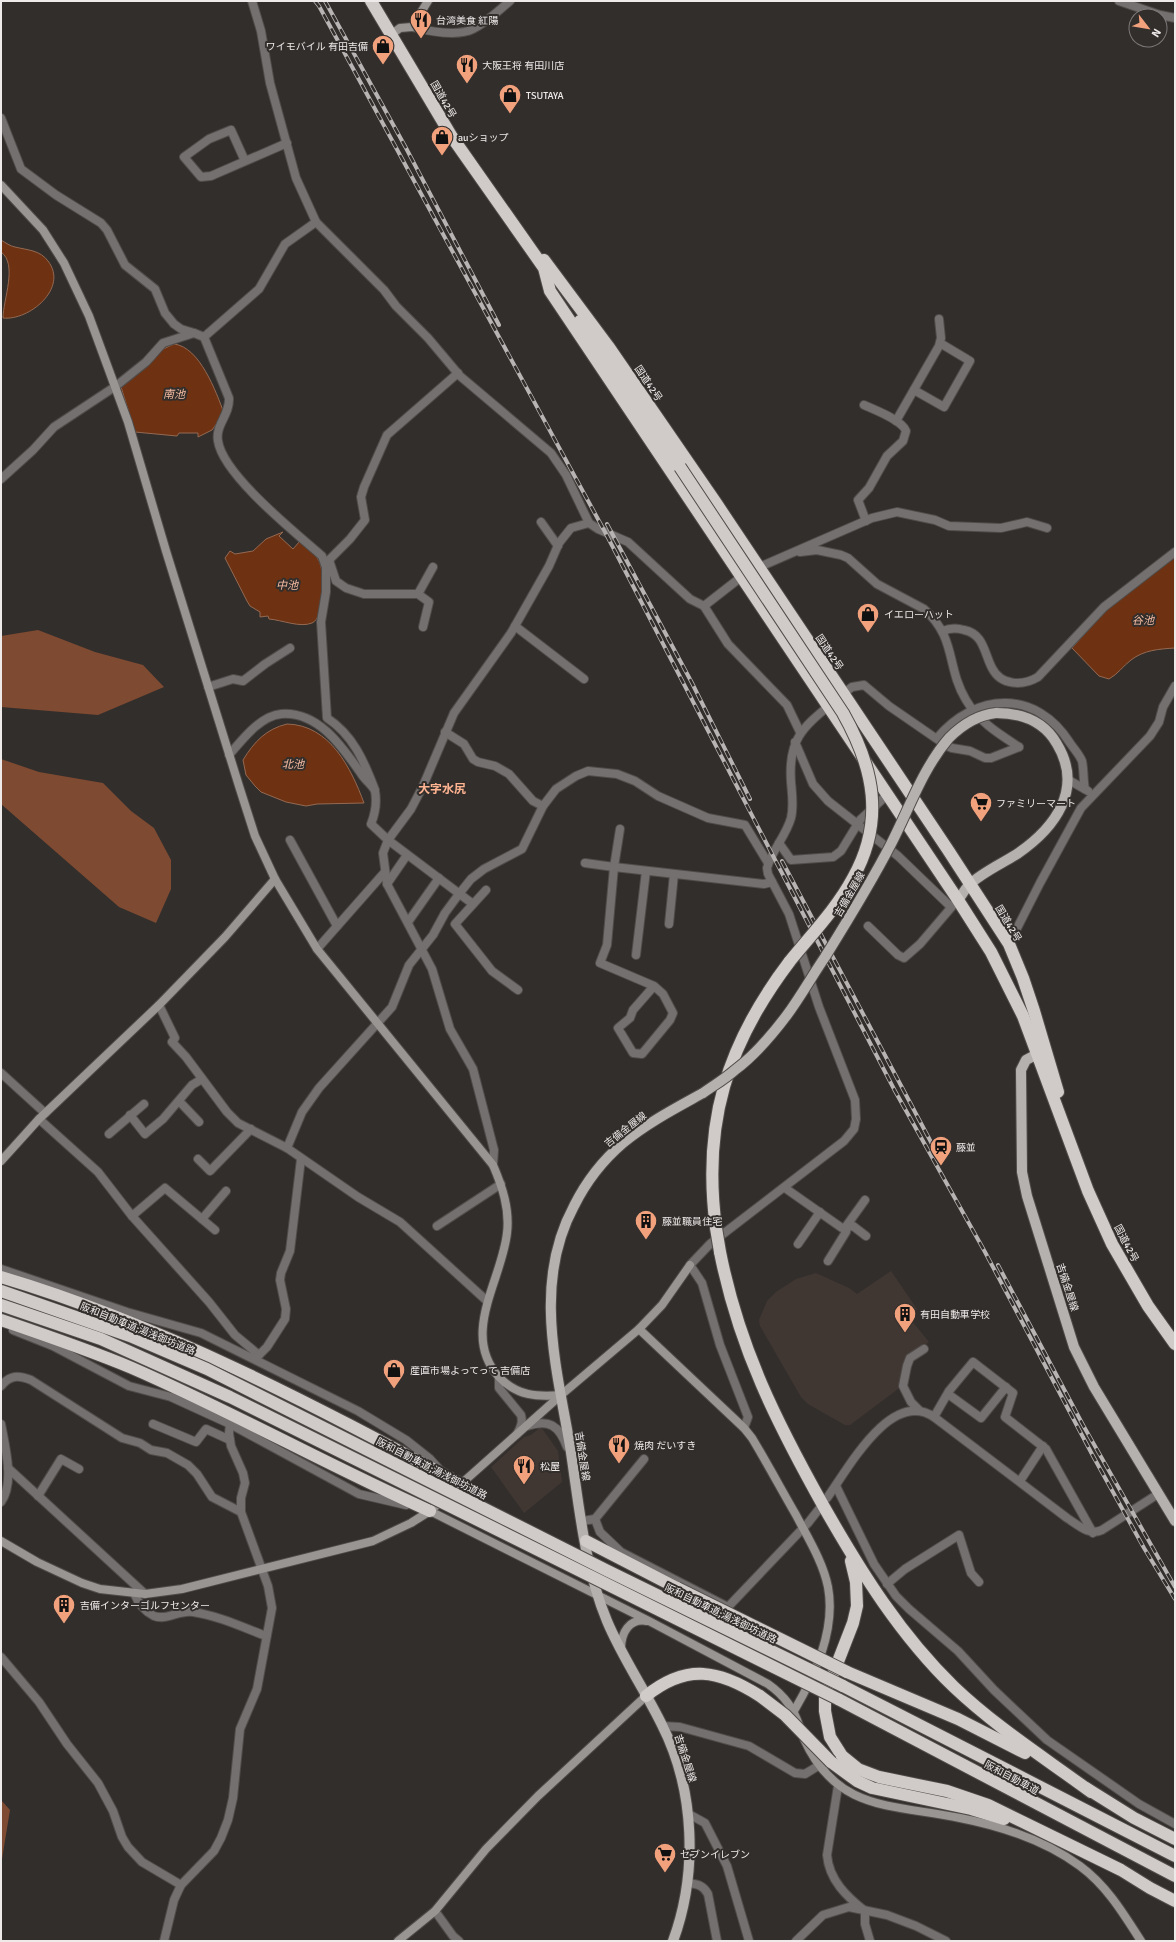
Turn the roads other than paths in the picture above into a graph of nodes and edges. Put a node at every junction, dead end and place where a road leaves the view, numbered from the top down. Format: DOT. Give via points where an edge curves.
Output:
graph roads {
  1 [pos="252,1"];
  2 [pos="371,1"];
  3 [pos="428,1"];
  4 [pos="510,1"];
  5 [pos="1119,1"];
  6 [pos="1175,18"];
  7 [pos="412,27"];
  8 [pos="392,34"];
  9 [pos="1,118"];
  10 [pos="287,143"];
  11 [pos="245,161"];
  12 [pos="1,185"];
  13 [pos="500,207"];
  14 [pos="316,222"];
  15 [pos="544,268"];
  16 [pos="939,319"];
  17 [pos="194,333"];
  18 [pos="204,337"];
  19 [pos="940,343"];
  20 [pos="458,373"];
  21 [pos="116,386"];
  22 [pos="914,390"];
  23 [pos="864,405"];
  24 [pos="896,421"];
  25 [pos="1,479"];
  26 [pos="866,521"];
  27 [pos="541,522"];
  28 [pos="589,523"];
  29 [pos="1047,528"];
  30 [pos="558,546"];
  31 [pos="793,552"];
  32 [pos="1175,552"];
  33 [pos="327,562"];
  34 [pos="433,567"];
  35 [pos="758,567"];
  36 [pos="740,576"];
  37 [pos="418,594"];
  38 [pos="704,606"];
  39 [pos="515,626"];
  40 [pos="423,627"];
  41 [pos="943,631"];
  42 [pos="290,648"];
  43 [pos="584,679"];
  44 [pos="1175,686"];
  45 [pos="208,687"];
  46 [pos="843,693"];
  47 [pos="827,707"];
  48 [pos="972,709"];
  49 [pos="445,732"];
  50 [pos="800,732"];
  51 [pos="937,738"];
  52 [pos="796,742"];
  53 [pos="229,755"];
  54 [pos="1067,779"];
  55 [pos="1085,789"];
  56 [pos="375,790"];
  57 [pos="1094,794"];
  58 [pos="887,795"];
  59 [pos="543,806"];
  60 [pos="857,824"];
  61 [pos="620,829"];
  62 [pos="290,840"];
  63 [pos="388,840"];
  64 [pos="779,843"];
  65 [pos="407,855"];
  66 [pos="585,863"];
  67 [pos="768,863"];
  68 [pos="614,866"];
  69 [pos="646,871"];
  70 [pos="384,873"];
  71 [pos="674,874"];
  72 [pos="439,878"];
  73 [pos="275,879"];
  74 [pos="772,882"];
  75 [pos="387,884"];
  76 [pos="969,885"];
  77 [pos="486,890"];
  78 [pos="459,894"];
  79 [pos="955,903"];
  80 [pos="473,904"];
  81 [pos="408,922"];
  82 [pos="669,924"];
  83 [pos="337,926"];
  84 [pos="868,926"];
  85 [pos="1009,944"];
  86 [pos="422,948"];
  87 [pos="317,949"];
  88 [pos="636,955"];
  89 [pos="654,986"];
  90 [pos="518,990"];
  91 [pos="159,1005"];
  92 [pos="377,1024"];
  93 [pos="1042,1052"];
  94 [pos="1,1073"];
  95 [pos="202,1079"];
  96 [pos="179,1101"];
  97 [pos="144,1104"];
  98 [pos="45,1113"];
  99 [pos="130,1115"];
  100 [pos="39,1119"];
  101 [pos="199,1122"];
  102 [pos="251,1130"];
  103 [pos="109,1134"];
  104 [pos="287,1148"];
  105 [pos="198,1159"];
  106 [pos="301,1159"];
  107 [pos="1,1161"];
  108 [pos="493,1165"];
  109 [pos="501,1184"];
  110 [pos="785,1188"];
  111 [pos="226,1190"];
  112 [pos="865,1200"];
  113 [pos="820,1212"];
  114 [pos="132,1216"];
  115 [pos="202,1219"];
  116 [pos="437,1226"];
  117 [pos="847,1227"];
  118 [pos="215,1230"];
  119 [pos="866,1236"];
  120 [pos="798,1244"];
  121 [pos="828,1260"];
  122 [pos="690,1265"];
  123 [pos="1,1269"];
  124 [pos="1,1277"];
  125 [pos="1,1291"];
  126 [pos="487,1301"];
  127 [pos="1,1305"];
  128 [pos="1,1320"];
  129 [pos="1,1325"];
  130 [pos="639,1329"];
  131 [pos="1175,1344"];
  132 [pos="924,1349"];
  133 [pos="257,1357"];
  134 [pos="499,1376"];
  135 [pos="1,1386"];
  136 [pos="1006,1387"];
  137 [pos="948,1394"];
  138 [pos="561,1395"];
  139 [pos="919,1410"];
  140 [pos="934,1417"];
  141 [pos="1,1424"];
  142 [pos="153,1424"];
  143 [pos="230,1424"];
  144 [pos="526,1426"];
  145 [pos="744,1428"];
  146 [pos="514,1438"];
  147 [pos="230,1440"];
  148 [pos="1043,1446"];
  149 [pos="571,1457"];
  150 [pos="644,1460"];
  151 [pos="8,1468"];
  152 [pos="79,1469"];
  153 [pos="1020,1481"];
  154 [pos="461,1484"];
  155 [pos="836,1486"];
  156 [pos="1158,1494"];
  157 [pos="38,1496"];
  158 [pos="827,1498"];
  159 [pos="1,1502"];
  160 [pos="819,1510"];
  161 [pos="430,1511"];
  162 [pos="241,1512"];
  163 [pos="595,1518"];
  164 [pos="582,1521"];
  165 [pos="1175,1521"];
  166 [pos="803,1529"];
  167 [pos="1093,1533"];
  168 [pos="1,1541"];
  169 [pos="586,1541"];
  170 [pos="846,1545"];
  171 [pos="262,1569"];
  172 [pos="979,1582"];
  173 [pos="887,1584"];
  174 [pos="134,1593"];
  175 [pos="145,1594"];
  176 [pos="597,1595"];
  177 [pos="649,1621"];
  178 [pos="266,1636"];
  179 [pos="621,1649"];
  180 [pos="1,1657"];
  181 [pos="843,1686"];
  182 [pos="646,1696"];
  183 [pos="794,1711"];
  184 [pos="663,1726"];
  185 [pos="818,1766"];
  186 [pos="838,1786"];
  187 [pos="1091,1792"];
  188 [pos="687,1813"];
  189 [pos="1175,1824"];
  190 [pos="1175,1839"];
  191 [pos="1062,1840"];
  192 [pos="1175,1856"];
  193 [pos="1175,1876"];
  194 [pos="688,1883"];
  195 [pos="181,1885"];
  196 [pos="1175,1900"];
  197 [pos="435,1911"];
  198 [pos="865,1911"];
  199 [pos="164,1941"];
  200 [pos="398,1941"];
  201 [pos="459,1941"];
  202 [pos="673,1941"];
  203 [pos="717,1941"];
  204 [pos="749,1941"];
  205 [pos="796,1941"];
  206 [pos="870,1941"];
  207 [pos="946,1941"];
  208 [pos="1141,1941"];
  1 -- 10 [label="street" via="261,31 270,83"];
  2 -- 8 [label="highway, 国道42号"];
  3 -- 7 [label="street"];
  4 -- 7 [label="street" via="471,30 450,33"];
  5 -- 6 [label="street"];
  7 -- 8 [label="street" via="400,28"];
  8 -- 13 [label="highway, 国道42号" via="452,137"];
  9 -- 17 [label="street" via="21,169 101,223 125,265 155,289 165,313 174,324"];
  10 -- 11 [label="street"];
  10 -- 14 [label="street" via="296,178"];
  11 -- 11 [label="street" via="205,177 198,174 184,157 209,138 231,130"];
  12 -- 21 [label="street" via="42,230 64,263 89,316"];
  13 -- 15 [label="highway, 国道42号"];
  13 -- 35 [label="highway, 国道42号" via="556,275 608,346"];
  14 -- 18 [label="street" via="285,244 259,289"];
  14 -- 20 [label="street" via="384,290"];
  15 -- 36 [label="highway, 国道42号" via="550,291"];
  15 -- 170 [label="highway, bridge" via="843,713 866,759 873,813 862,860 834,907 790,960 749,1021 726,1078 717,1114 712,1160 712,1195 716,1228 735,1312 765,1396 793,1452"];
  16 -- 19 [label="street"];
  17 -- 18 [label="street"];
  17 -- 21 [label="street" via="163,343 146,362"];
  18 -- 33 [label="street" via="229,398 228,412 218,427 218,442 226,461 245,484"];
  19 -- 22 [label="street"];
  19 -- 22 [label="street" via="970,362 944,407"];
  20 -- 28 [label="street" via="551,453 566,475"];
  20 -- 33 [label="street" via="387,434 364,487 362,498 365,520"];
  21 -- 25 [label="street" via="54,427"];
  21 -- 45 [label="street"];
  22 -- 24 [label="street"];
  23 -- 24 [label="street"];
  24 -- 26 [label="street" via="905,427 903,441 887,456 869,488 858,500"];
  26 -- 29 [label="street" via="897,512 935,520 949,526 1001,528 1027,522"];
  26 -- 31 [label="street"];
  27 -- 30 [label="street"];
  28 -- 30 [label="street" via="571,528"];
  28 -- 38 [label="street" via="628,542 690,599"];
  30 -- 39 [label="street"];
  31 -- 35 [label="street"];
  31 -- 41 [label="street" via="817,550 848,558 869,579 924,609"];
  32 -- 41 [label="street" via="1109,602 1038,677 1024,683 1011,683 996,674 983,644 974,634 960,629"];
  33 -- 37 [label="street" via="336,581 346,588 364,594"];
  33 -- 56 [label="street" via="321,622 327,718 349,737 364,760"];
  34 -- 37 [label="street"];
  35 -- 36 [label="street"];
  35 -- 46 [label="highway, 国道42号"];
  36 -- 38 [label="street"];
  36 -- 47 [label="highway, 国道42号"];
  37 -- 40 [label="street" via="429,602"];
  38 -- 50 [label="street" via="728,644 786,706"];
  39 -- 43 [label="street"];
  39 -- 49 [label="street" via="454,713"];
  41 -- 48 [label="street" via="957,682"];
  42 -- 45 [label="street" via="243,681 233,679"];
  44 -- 57 [label="street" via="1155,728"];
  45 -- 53 [label="street"];
  46 -- 47 [label="street"];
  46 -- 51 [label="street" via="852,687 864,685 889,706"];
  46 -- 76 [label="highway, 国道42号"];
  47 -- 50 [label="street"];
  47 -- 58 [label="highway, 国道42号"];
  48 -- 51 [label="street" via="953,721"];
  48 -- 51 [label="street" via="985,723 1019,747 985,758 952,748"];
  48 -- 55 [label="street" via="995,703 1012,703 1029,707 1050,719 1063,732 1081,760"];
  49 -- 59 [label="street" via="464,744 473,759 509,774 533,801"];
  49 -- 63 [label="street" via="423,786"];
  50 -- 52 [label="street"];
  52 -- 60 [label="street" via="813,784 839,811"];
  52 -- 64 [label="street" via="791,770 792,816"];
  53 -- 56 [label="street" via="255,728 270,717 293,714 311,720 332,734"];
  53 -- 73 [label="street" via="255,836"];
  54 -- 55 [label="street"];
  54 -- 76 [label="main road, 吉備金屋線" via="1065,799 1045,831 1019,853"];
  54 -- 138 [label="main road, 吉備金屋線, bridge" via="1059,746 1046,730 1032,719 1021,715 996,713 968,722 942,747 922,780 872,879 797,1001 775,1030 736,1070 703,1093 651,1122 621,1145 587,1183 569,1215 555,1256 550,1303"];
  55 -- 57 [label="street"];
  56 -- 63 [label="street" via="375,816 371,824"];
  57 -- 85 [label="street" via="1077,814"];
  58 -- 60 [label="street"];
  58 -- 79 [label="highway, 国道42号"];
  59 -- 67 [label="street" via="556,789 576,776 588,771 617,774 708,818 745,825"];
  59 -- 78 [label="street" via="522,850 484,869 471,879"];
  60 -- 64 [label="street" via="841,851 833,857 791,860"];
  60 -- 79 [label="street"];
  61 -- 68 [label="street"];
  62 -- 83 [label="street"];
  63 -- 65 [label="street"];
  63 -- 70 [label="street" via="383,853"];
  64 -- 67 [label="street"];
  65 -- 72 [label="street"];
  65 -- 75 [label="street"];
  66 -- 68 [label="street"];
  67 -- 74 [label="street" via="768,874"];
  68 -- 69 [label="street"];
  68 -- 89 [label="street" via="606,945 600,963"];
  69 -- 71 [label="street"];
  69 -- 88 [label="street"];
  70 -- 75 [label="street"];
  70 -- 83 [label="street"];
  71 -- 74 [label="street" via="764,884"];
  71 -- 82 [label="street"];
  72 -- 78 [label="street"];
  72 -- 81 [label="street"];
  73 -- 87 [label="street"];
  73 -- 91 [label="street" via="225,937"];
  74 -- 110 [label="street" via="789,914 819,1007 857,1110 854,1128 844,1141"];
  75 -- 81 [label="street"];
  76 -- 79 [label="main road, 吉備金屋線"];
  76 -- 85 [label="highway, 国道42号"];
  77 -- 80 [label="street"];
  78 -- 80 [label="street"];
  78 -- 86 [label="street"];
  79 -- 84 [label="street" via="920,944 904,958"];
  79 -- 93 [label="highway, 国道42号" via="999,968"];
  80 -- 90 [label="street" via="455,924 492,971"];
  81 -- 86 [label="street"];
  83 -- 87 [label="street"];
  85 -- 93 [label="highway, 国道42号" via="1023,978"];
  86 -- 92 [label="street" via="409,965 392,1007"];
  86 -- 108 [label="street" via="432,969 450,1029 473,1069 494,1150"];
  87 -- 92 [label="street"];
  89 -- 89 [label="street" via="663,994 673,1013 642,1054 633,1053 618,1028 630,1018 633,1010"];
  91 -- 95 [label="street" via="175,1038 172,1042"];
  91 -- 98 [label="street"];
  92 -- 104 [label="street" via="306,1106"];
  92 -- 108 [label="street"];
  93 -- 131 [label="highway, 国道42号" via="1071,1146 1112,1244 1148,1306"];
  93 -- 156 [label="main road, 吉備金屋線" via="1026,1060 1021,1070 1022,1172 1027,1196 1074,1347 1094,1387"];
  94 -- 98 [label="street"];
  95 -- 96 [label="street" via="192,1085"];
  95 -- 102 [label="street" via="227,1112 238,1123"];
  96 -- 99 [label="street" via="145,1134"];
  96 -- 101 [label="street"];
  97 -- 99 [label="street"];
  98 -- 100 [label="street"];
  99 -- 103 [label="street"];
  100 -- 107 [label="street"];
  100 -- 114 [label="street" via="98,1172"];
  102 -- 104 [label="street"];
  102 -- 105 [label="street" via="210,1171"];
  104 -- 106 [label="street"];
  106 -- 126 [label="street" via="400,1222"];
  106 -- 133 [label="street" via="290,1251 280,1280 286,1310 285,1319 267,1347"];
  108 -- 109 [label="street"];
  109 -- 116 [label="street"];
  109 -- 126 [label="street" via="507,1232 501,1263"];
  110 -- 113 [label="street"];
  110 -- 122 [label="street" via="710,1244"];
  111 -- 115 [label="street"];
  112 -- 117 [label="street"];
  113 -- 117 [label="street" via="842,1228"];
  113 -- 120 [label="street"];
  114 -- 115 [label="street" via="165,1188"];
  114 -- 133 [label="street"];
  115 -- 118 [label="street"];
  117 -- 119 [label="street" via="853,1226"];
  117 -- 121 [label="street"];
  122 -- 130 [label="street" via="662,1305"];
  122 -- 145 [label="street" via="702,1283 720,1345 748,1417"];
  123 -- 133 [label="street" via="127,1312 201,1333"];
  124 -- 154 [label="highway" via="121,1318 194,1350 349,1425"];
  125 -- 181 [label="highway, 阪和自動車道;湯浅御坊道路, bridge" via="130,1336 207,1369"];
  126 -- 134 [label="street" via="483,1326 484,1351"];
  127 -- 193 [label="highway, 阪和自動車道, bridge" via="101,1339 230,1397 376,1468 838,1699"];
  128 -- 161 [label="highway" via="132,1368"];
  129 -- 143 [label="street" via="53,1346 128,1386 171,1397"];
  130 -- 138 [label="street"];
  130 -- 145 [label="street"];
  132 -- 139 [label="street" via="910,1358 903,1386 911,1402"];
  133 -- 154 [label="street" via="379,1423 406,1440 430,1458 436,1467"];
  134 -- 138 [label="street" via="513,1389 525,1394"];
  134 -- 146 [label="street" via="499,1388 519,1410 523,1420"];
  135 -- 162 [label="street" via="11,1377 20,1376 31,1380 122,1438 167,1454 188,1466 197,1474 212,1497"];
  136 -- 137 [label="street" via="980,1418"];
  136 -- 137 [label="street" via="973,1362"];
  136 -- 148 [label="street" via="1013,1393 1005,1417"];
  137 -- 140 [label="street"];
  138 -- 144 [label="street"];
  138 -- 149 [label="main road, 吉備金屋線"];
  139 -- 140 [label="street"];
  139 -- 155 [label="street" via="898,1415 880,1427"];
  140 -- 153 [label="street"];
  141 -- 151 [label="street"];
  142 -- 147 [label="street" via="196,1442 206,1429"];
  143 -- 147 [label="street"];
  143 -- 161 [label="street" via="359,1494"];
  144 -- 146 [label="street"];
  144 -- 149 [label="street" via="543,1423 555,1427 564,1438"];
  145 -- 166 [label="street"];
  146 -- 154 [label="street"];
  147 -- 162 [label="street" via="245,1483 240,1498"];
  148 -- 153 [label="street"];
  148 -- 167 [label="street"];
  149 -- 164 [label="main road, 吉備金屋線"];
  150 -- 163 [label="street"];
  151 -- 157 [label="street"];
  151 -- 159 [label="street" via="6,1490"];
  152 -- 157 [label="street" via="61,1459"];
  153 -- 167 [label="street" via="1080,1527"];
  154 -- 161 [label="street"];
  155 -- 158 [label="street"];
  155 -- 173 [label="street" via="874,1564"];
  156 -- 165 [label="main road, 吉備金屋線"];
  156 -- 167 [label="street" via="1102,1530"];
  157 -- 175 [label="street"];
  160 -- 166 [label="street"];
  161 -- 171 [label="street" via="373,1541"];
  161 -- 176 [label="street"];
  162 -- 171 [label="street"];
  163 -- 164 [label="street"];
  163 -- 166 [label="street" via="600,1532 622,1552 728,1607"];
  164 -- 169 [label="main road, 吉備金屋線"];
  166 -- 183 [label="street" via="824,1573 829,1608 818,1664"];
  168 -- 174 [label="street" via="76,1581 100,1589"];
  169 -- 176 [label="main road, 吉備金屋線"];
  169 -- 187 [label="highway, bridge" via="847,1672 1004,1741"];
  170 -- 187 [label="highway" via="876,1594 954,1687 1010,1734"];
  170 -- 191 [label="highway" via="855,1574 857,1606 826,1695 827,1727 835,1747 842,1756 865,1772 904,1784 947,1791 970,1798"];
  171 -- 175 [label="street" via="182,1589"];
  171 -- 178 [label="street" via="272,1608"];
  172 -- 173 [label="street" via="971,1573 959,1535 905,1569"];
  173 -- 189 [label="street" via="909,1609 958,1651 994,1690 1047,1740 1139,1804"];
  174 -- 175 [label="street"];
  174 -- 178 [label="street" via="141,1606 160,1618 179,1612 193,1612 223,1619"];
  176 -- 177 [label="street"];
  176 -- 179 [label="main road, 吉備金屋線"];
  177 -- 179 [label="street" via="636,1621 628,1626 621,1641"];
  177 -- 183 [label="street" via="768,1684 783,1696"];
  178 -- 195 [label="street" via="257,1689 240,1729 228,1820 214,1851"];
  179 -- 182 [label="main road, 吉備金屋線"];
  180 -- 195 [label="street" via="39,1702 67,1744 98,1783 128,1847 142,1862"];
  181 -- 192 [label="highway, 阪和自動車道"];
  182 -- 184 [label="main road, 吉備金屋線"];
  182 -- 191 [label="highway, bridge" via="668,1680 689,1674 728,1680 760,1696 785,1715 830,1762 857,1781 872,1788 971,1808"];
  182 -- 197 [label="street" via="523,1811 486,1849"];
  183 -- 185 [label="street"];
  184 -- 185 [label="street" via="680,1727 749,1746 795,1773 805,1774"];
  184 -- 188 [label="main road, 吉備金屋線" via="678,1768"];
  185 -- 186 [label="street"];
  186 -- 198 [label="street" via="827,1863 841,1890"];
  186 -- 208 [label="street" via="876,1803 954,1816 997,1827 1061,1854 1080,1866 1106,1890 1121,1908"];
  187 -- 190 [label="highway"];
  188 -- 194 [label="main road, 吉備金屋線"];
  188 -- 204 [label="street" via="705,1823 727,1866"];
  191 -- 196 [label="highway"];
  194 -- 202 [label="main road, 吉備金屋線"];
  194 -- 203 [label="street" via="705,1888 708,1894"];
  195 -- 199 [label="street" via="174,1900"];
  197 -- 200 [label="street"];
  197 -- 201 [label="street"];
  198 -- 205 [label="street" via="849,1907 832,1911 817,1920"];
  198 -- 206 [label="street" via="865,1924"];
  198 -- 207 [label="street" via="887,1915"];
}
